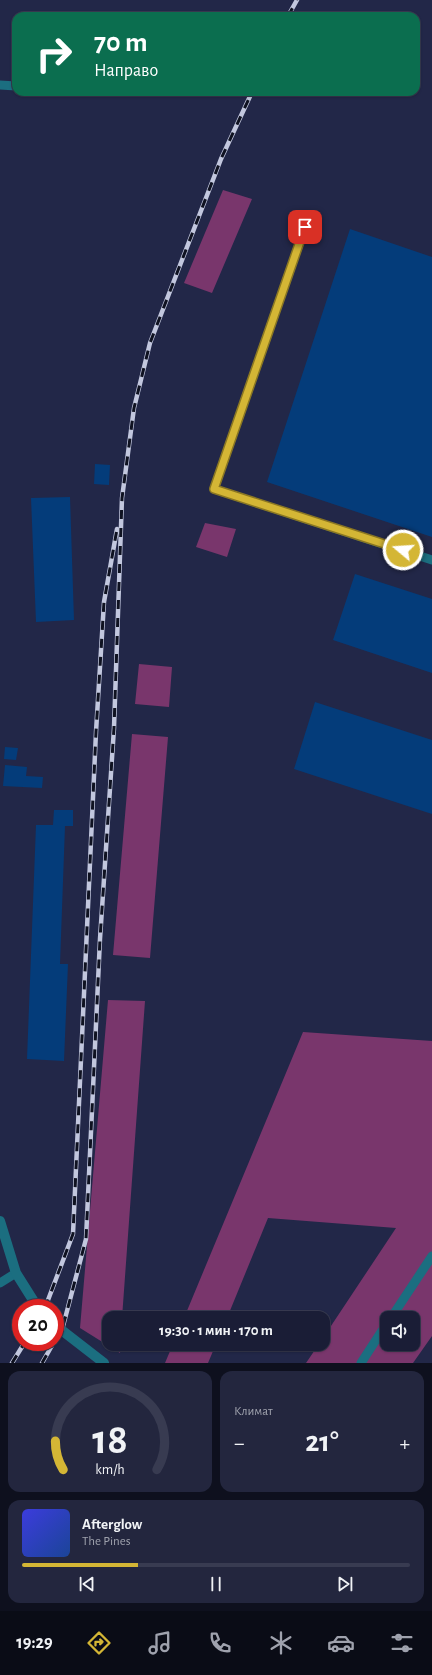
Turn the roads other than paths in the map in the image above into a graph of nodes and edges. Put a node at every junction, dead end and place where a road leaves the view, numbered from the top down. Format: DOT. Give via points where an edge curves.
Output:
graph roads {
  1 [pos="0,85"];
  2 [pos="12,86"];
  3 [pos="305,227"];
  4 [pos="432,560"];
  5 [pos="0,1221"];
  6 [pos="432,1256"];
  7 [pos="16,1273"];
  8 [pos="0,1283"];
  9 [pos="32,1299"];
  10 [pos="396,1311"];
  11 [pos="64,1332"];
  12 [pos="380,1334"];
  13 [pos="104,1363"];
  14 [pos="361,1363"];
  1 -- 2 [label="lane"];
  3 -- 4 [label="lane" via="214,489"];
  5 -- 7 [label="street"];
  6 -- 10 [label="lane"];
  7 -- 8 [label="lane"];
  7 -- 9 [label="street"];
  11 -- 13 [label="street"];
  12 -- 14 [label="lane"];
}
